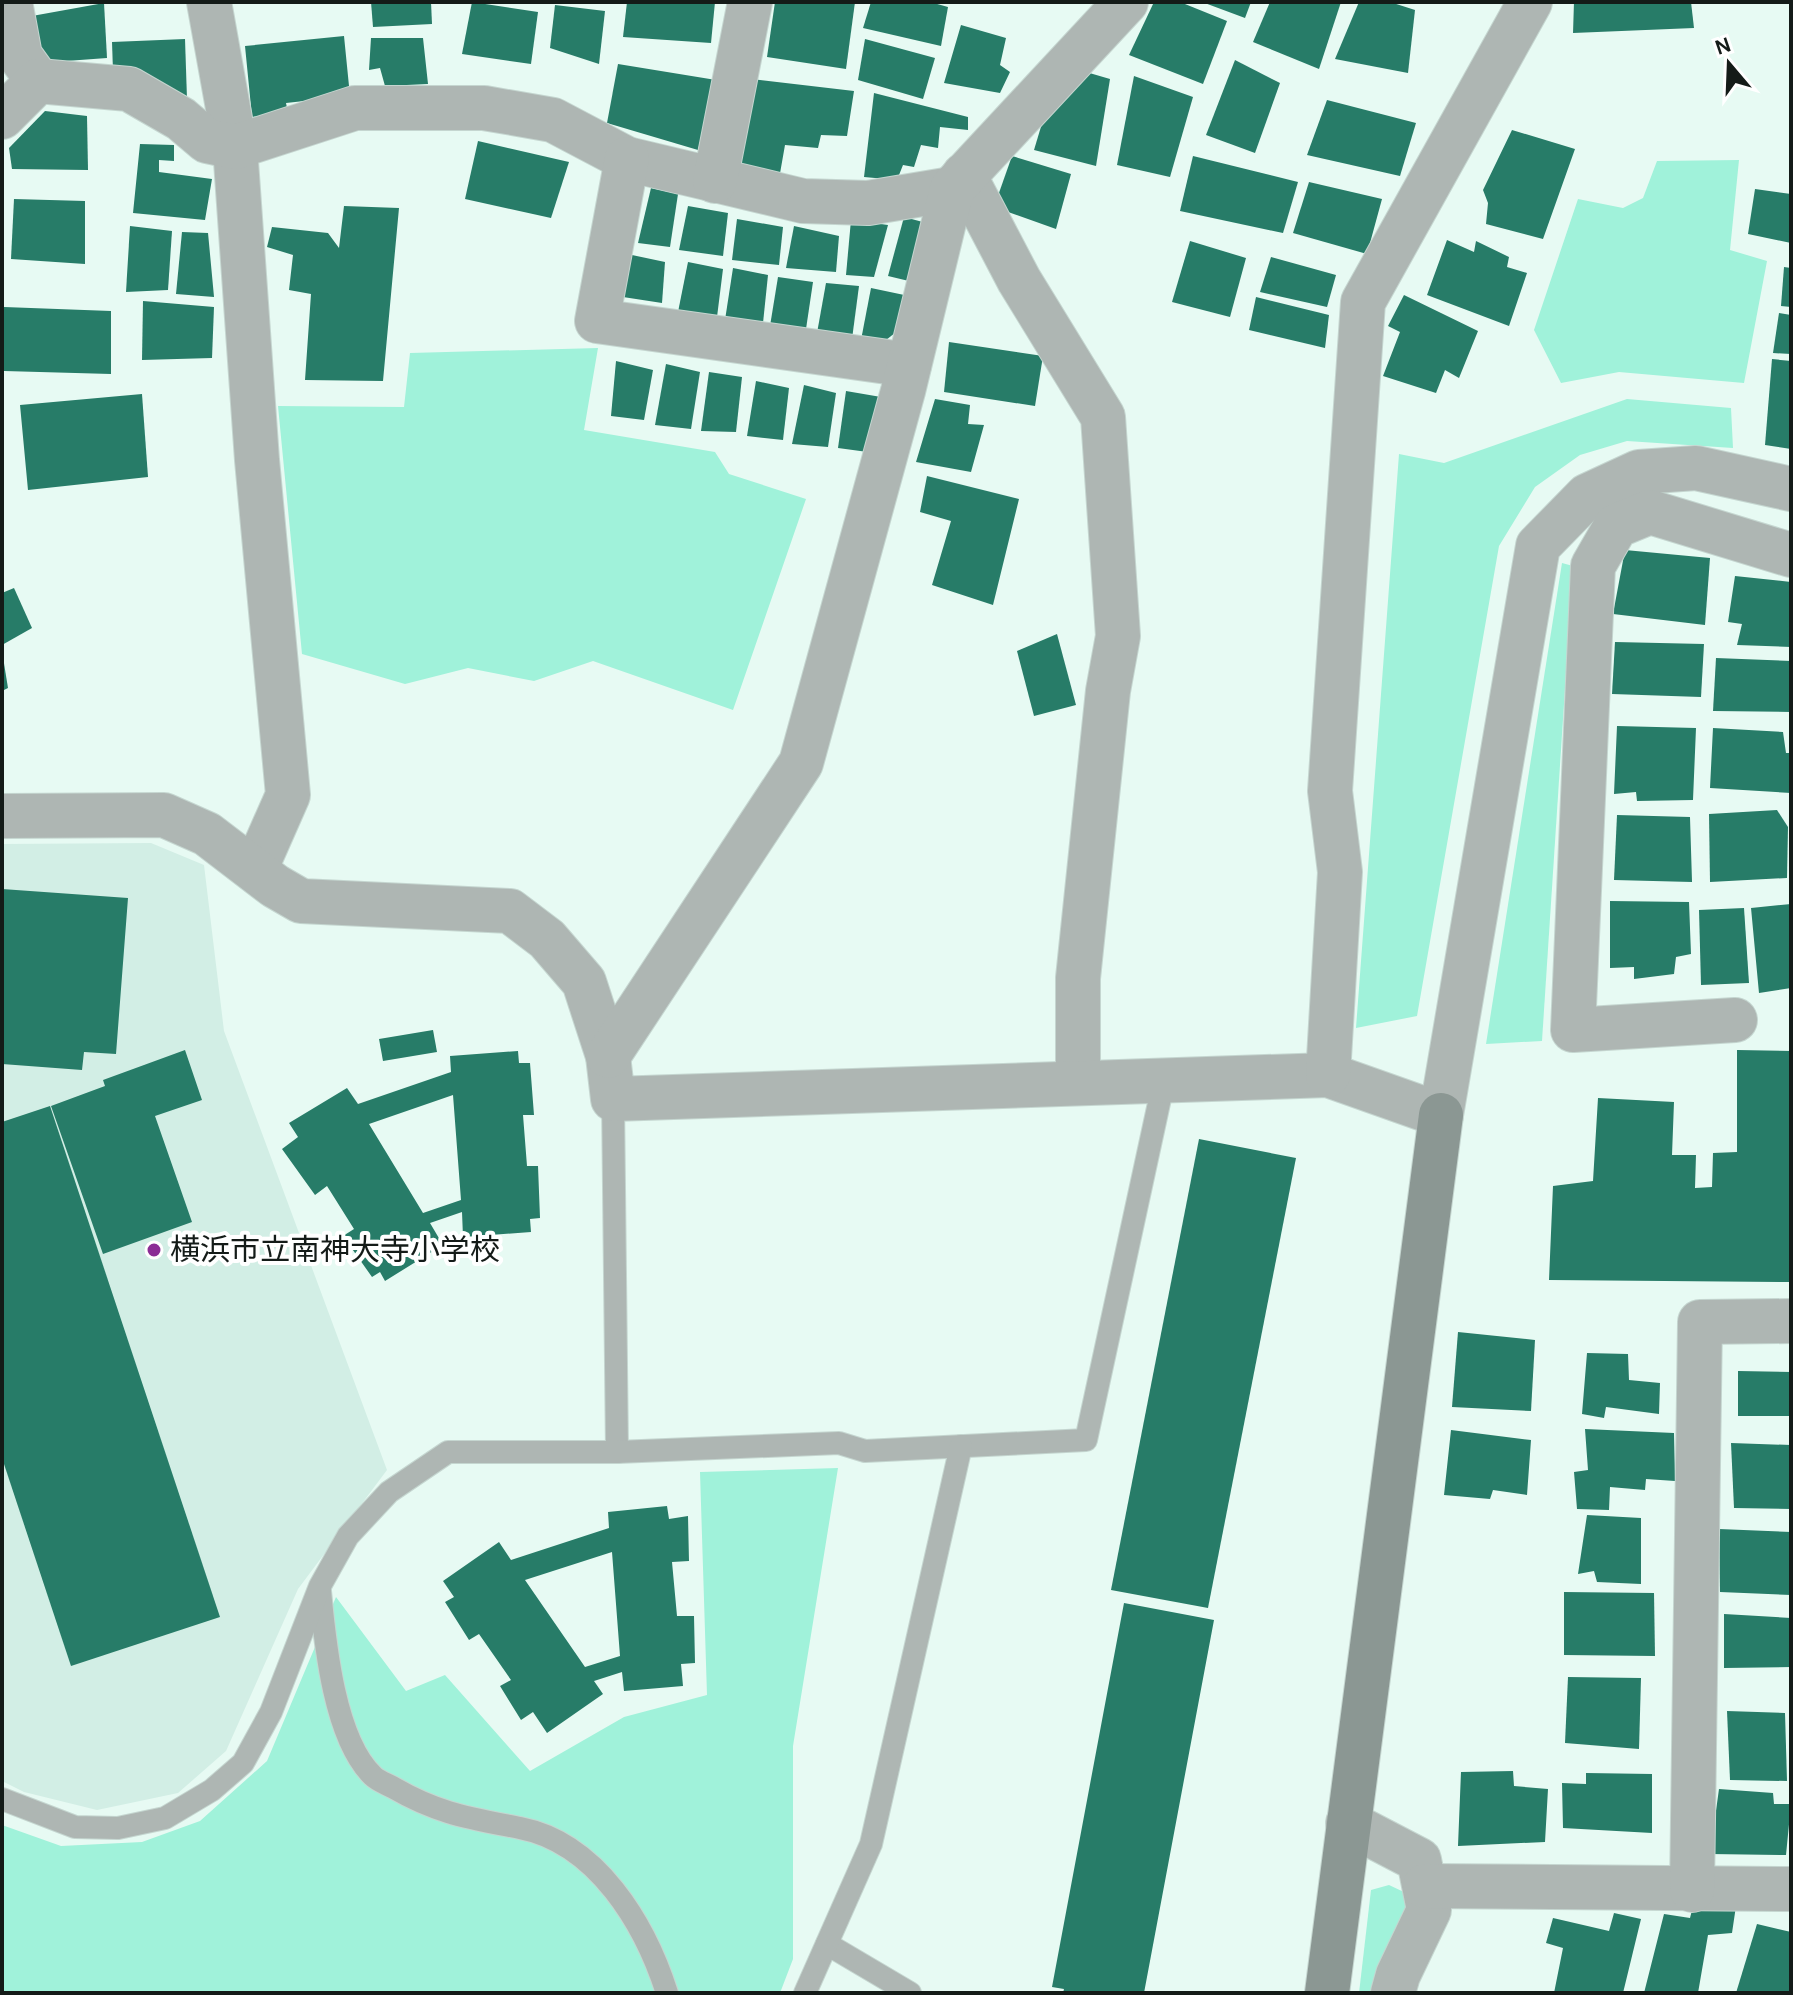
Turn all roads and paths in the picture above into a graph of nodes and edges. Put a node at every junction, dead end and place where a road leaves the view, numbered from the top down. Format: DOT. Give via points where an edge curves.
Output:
graph roads {
  1 [pos="10,2"];
  2 [pos="209,2"];
  3 [pos="750,2"];
  4 [pos="1126,2"];
  5 [pos="1530,2"];
  6 [pos="38,81"];
  7 [pos="2,117"];
  8 [pos="235,147"];
  9 [pos="627,159"];
  10 [pos="715,181"];
  11 [pos="958,182"];
  12 [pos="909,365"];
  13 [pos="1791,489"];
  14 [pos="1791,555"];
  15 [pos="2,816"];
  16 [pos="255,870"];
  17 [pos="1735,1020"];
  18 [pos="608,1056"];
  19 [pos="1328,1075"];
  20 [pos="1164,1080"];
  21 [pos="1078,1082"];
  22 [pos="613,1099"];
  23 [pos="1441,1115"];
  24 [pos="1791,1321"];
  25 [pos="961,1446"];
  26 [pos="617,1452"];
  27 [pos="320,1586"];
  28 [pos="2,1799"];
  29 [pos="1348,1823"];
  30 [pos="1425,1886"];
  31 [pos="1791,1889"];
  32 [pos="1692,1890"];
  33 [pos="827,1944"];
  34 [pos="667,1993"];
  35 [pos="805,1993"];
  36 [pos="910,1993"];
  37 [pos="1327,1993"];
  38 [pos="1393,1993"];
  1 -- 6 [label="street" via="20,56"];
  2 -- 8 [label="street"];
  3 -- 10 [label="street"];
  4 -- 11 [label="street"];
  5 -- 19 [label="street" via="1363,302 1330,791 1340,872"];
  6 -- 7 [label="street"];
  6 -- 8 [label="street" via="129,89 207,141"];
  8 -- 9 [label="street" via="355,108 419,106 484,108 553,120"];
  8 -- 16 [label="street" via="288,795"];
  9 -- 10 [label="street"];
  9 -- 12 [label="street" via="597,321"];
  10 -- 11 [label="street" via="803,201 868,203"];
  11 -- 12 [label="street"];
  11 -- 21 [label="street" via="1103,417 1118,636 1078,978"];
  12 -- 18 [label="street" via="801,763"];
  13 -- 23 [label="street" via="1696,468 1639,472 1587,496 1538,546"];
  14 -- 17 [label="street" via="1650,512 1616,526 1593,566 1573,1030"];
  15 -- 16 [label="street" via="164,815 207,834"];
  16 -- 18 [label="street" via="301,901 510,911 547,939 584,982"];
  18 -- 22 [label="street"];
  19 -- 20 [label="street"];
  19 -- 23 [label="street"];
  20 -- 21 [label="street"];
  20 -- 25 [label="lane" via="1086,1440"];
  21 -- 22 [label="street"];
  22 -- 26 [label="lane"];
  23 -- 29 [label="street"];
  24 -- 32 [label="street" via="1700,1322"];
  25 -- 26 [label="lane" via="865,1451 839,1443"];
  25 -- 33 [label="lane" via="871,1844"];
  26 -- 27 [label="lane" via="448,1452 389,1492 348,1536"];
  27 -- 28 [label="lane" via="271,1712 243,1763 212,1790 165,1818 118,1828 75,1827"];
  27 -- 34 [label="lane" via="328,1671 348,1736 372,1776 446,1812 523,1828 563,1843 629,1909 657,1961"];
  29 -- 30 [label="street" via="1419,1860"];
  29 -- 37 [label="street"];
  30 -- 32 [label="street"];
  30 -- 38 [label="street" via="1429,1910"];
  31 -- 32 [label="street"];
  33 -- 35 [label="lane"];
  33 -- 36 [label="lane"];
}
